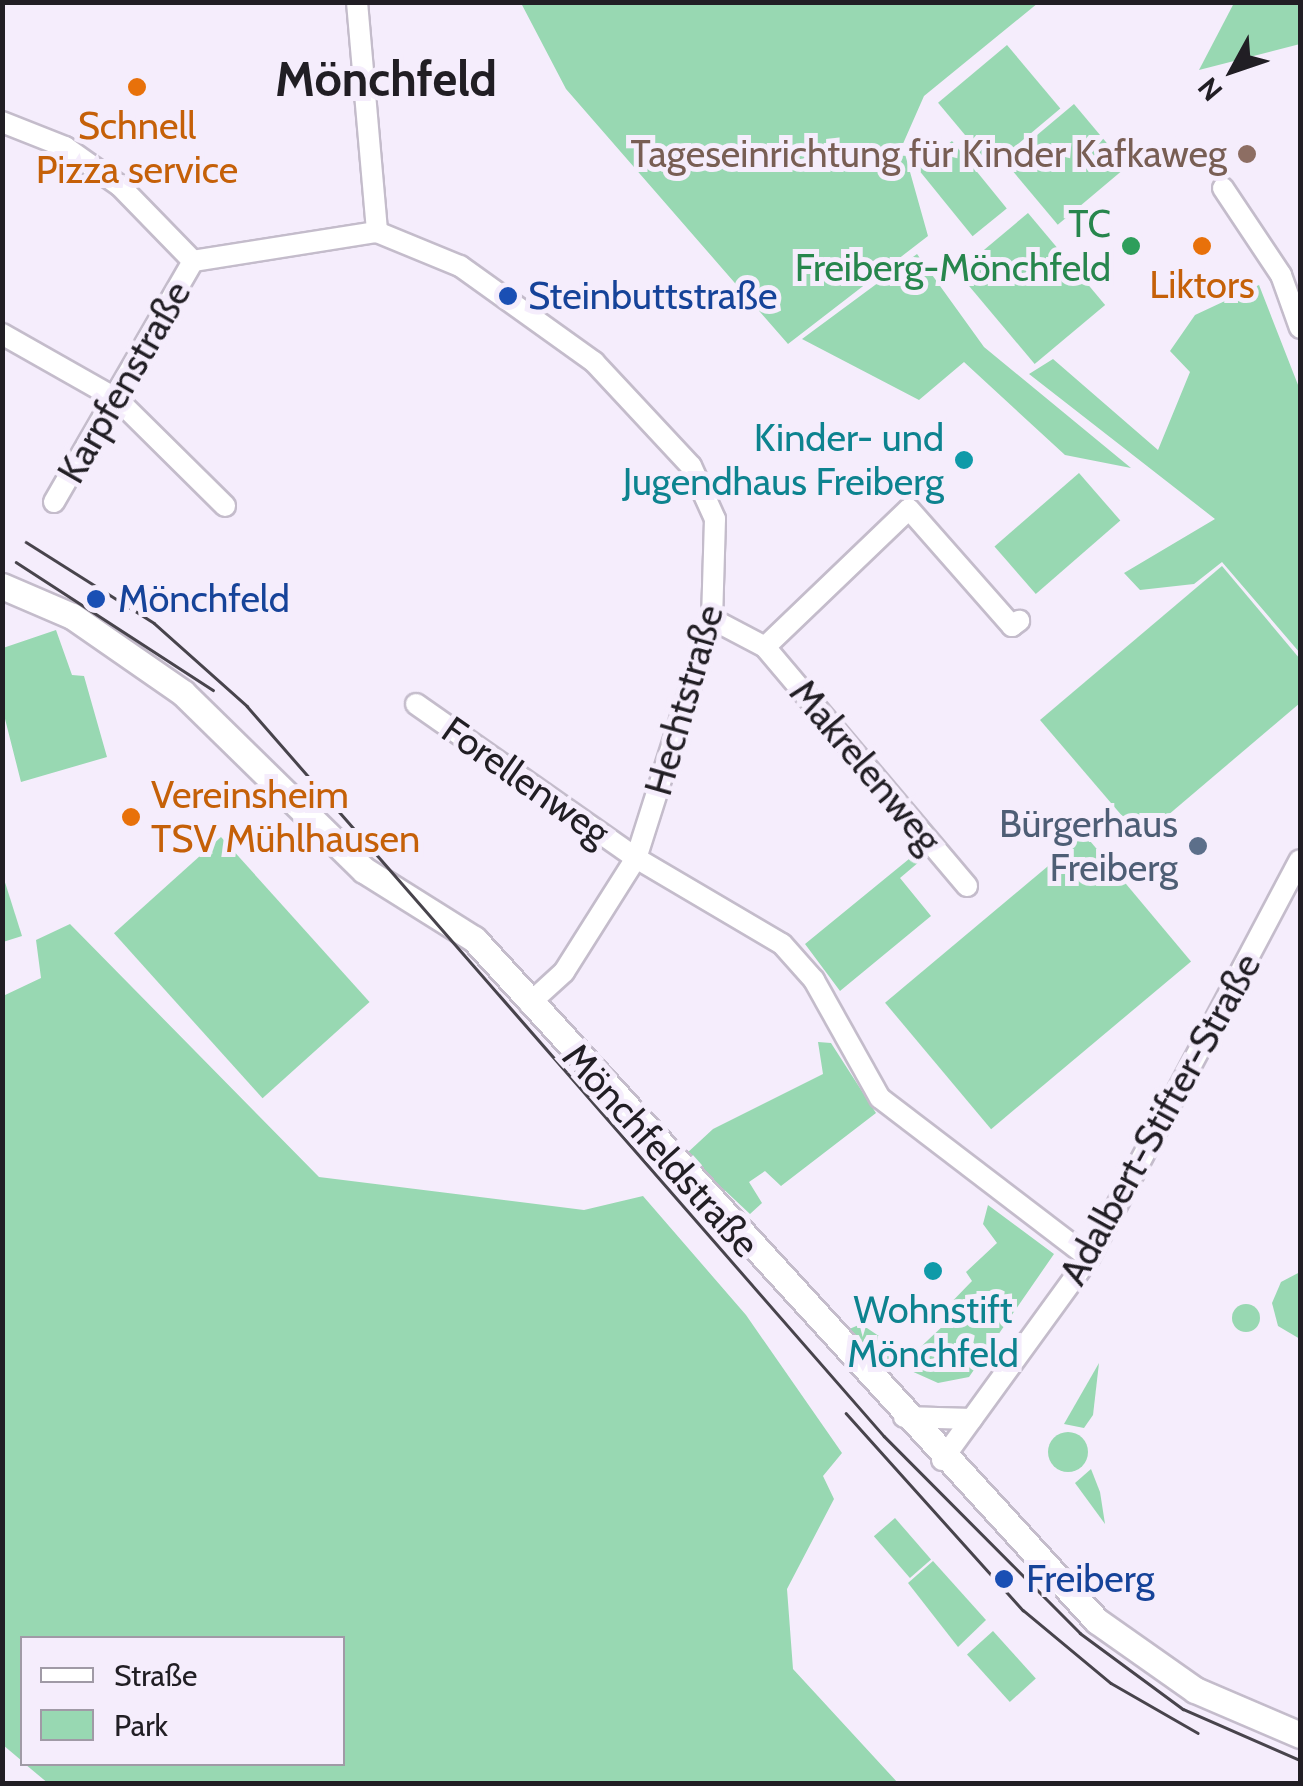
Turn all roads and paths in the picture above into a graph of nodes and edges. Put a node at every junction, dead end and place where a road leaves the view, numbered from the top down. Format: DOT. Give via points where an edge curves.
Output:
graph roads {
  1 [pos="357,2"];
  2 [pos="2,122"];
  3 [pos="1223,188"];
  4 [pos="377,232"];
  5 [pos="193,261"];
  6 [pos="1300,328"];
  7 [pos="2,334"];
  8 [pos="116,399"];
  9 [pos="54,502"];
  10 [pos="224,506"];
  11 [pos="2,586"];
  12 [pos="712,618"];
  13 [pos="1019,621"];
  14 [pos="765,647"];
  15 [pos="416,704"];
  16 [pos="636,858"];
  17 [pos="1300,860"];
  18 [pos="967,886"];
  19 [pos="1294,887"];
  20 [pos="529,1004"];
  21 [pos="1089,1258"];
  22 [pos="904,1416"];
  23 [pos="972,1419"];
  24 [pos="942,1460"];
  25 [pos="1300,1735"];
  1 -- 4 [label="street"];
  2 -- 5 [label="street" via="65,148 120,186"];
  3 -- 6 [label="street" via="1281,275"];
  4 -- 5 [label="street"];
  4 -- 12 [label="street, Hechtstraße" via="460,266 544,321 657,423 715,519"];
  5 -- 8 [label="street, Karpfenstraße"];
  7 -- 8 [label="street"];
  8 -- 9 [label="street, Karpfenstraße"];
  8 -- 10 [label="street"];
  11 -- 20 [label="main road, Mönchfeldstraße" via="72,616 215,719 364,870 451,919"];
  12 -- 14 [label="street, Makrelenweg"];
  12 -- 16 [label="street, Hechtstraße"];
  13 -- 14 [label="street, Makrelenweg" via="1012,626 908,509"];
  14 -- 18 [label="street, Makrelenweg"];
  15 -- 16 [label="street, Forellenweg"];
  16 -- 20 [label="street, Hechtstraße" via="564,972"];
  16 -- 21 [label="street, Forellenweg" via="782,944 814,980 888,1106"];
  17 -- 19 [label="street, Adalbert-Stifter-Straße"];
  19 -- 21 [label="street, Adalbert-Stifter-Straße"];
  20 -- 22 [label="main road, Mönchfeldstraße"];
  21 -- 23 [label="street, Adalbert-Stifter-Straße"];
  22 -- 23 [label="street"];
  22 -- 24 [label="main road, Mönchfeldstraße"];
  23 -- 24 [label="street, Adalbert-Stifter-Straße"];
  24 -- 25 [label="main road, Mönchfeldstraße" via="1128,1646 1210,1697"];
}
